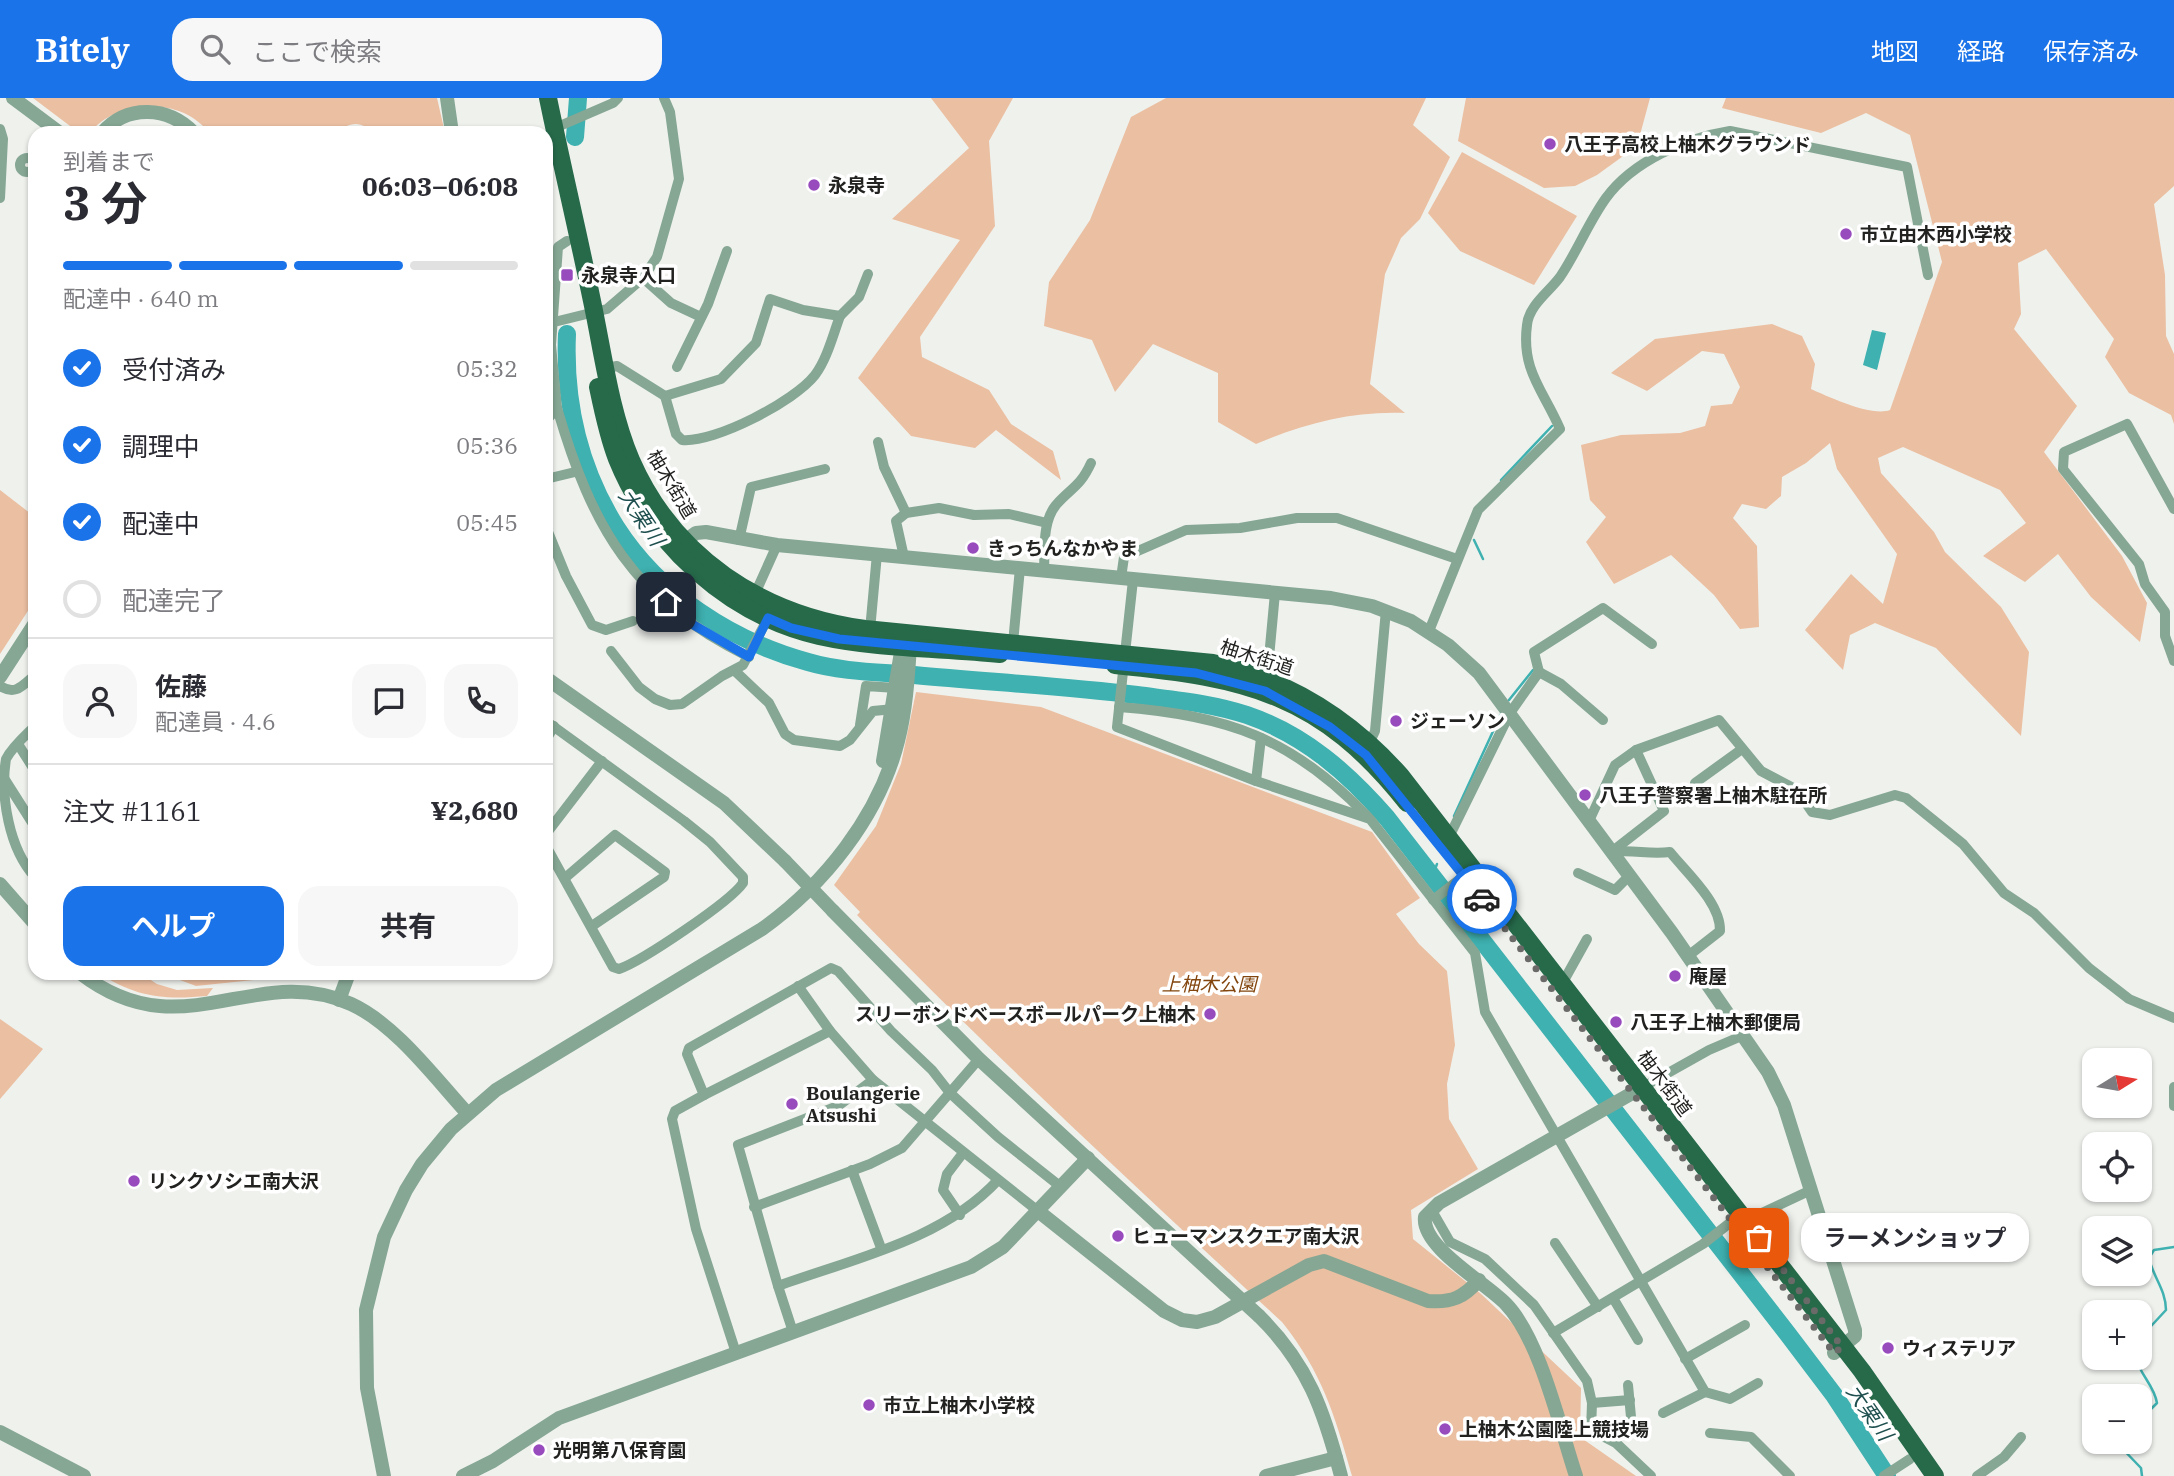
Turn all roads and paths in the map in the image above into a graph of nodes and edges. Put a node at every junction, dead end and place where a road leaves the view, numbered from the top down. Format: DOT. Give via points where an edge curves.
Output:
graph roads {
  1 [pos="13,98"];
  2 [pos="447,98"];
  3 [pos="536,98"];
  4 [pos="548,98"];
  5 [pos="618,98"];
  6 [pos="664,98"];
  7 [pos="51,126"];
  8 [pos="111,126"];
  9 [pos="185,126"];
  10 [pos="451,126"];
  11 [pos="548,126"];
  12 [pos="550,126"];
  13 [pos="0,129"];
  14 [pos="553,131"];
  15 [pos="553,143"];
  16 [pos="553,146"];
  17 [pos="2,164"];
  18 [pos="20,165"];
  19 [pos="0,198"];
  20 [pos="567,241"];
  21 [pos="727,251"];
  22 [pos="868,274"];
  23 [pos="1928,275"];
  24 [pos="643,278"];
  25 [pos="553,310"];
  26 [pos="584,316"];
  27 [pos="840,316"];
  28 [pos="701,317"];
  29 [pos="553,322"];
  30 [pos="553,366"];
  31 [pos="677,367"];
  32 [pos="606,368"];
  33 [pos="665,396"];
  34 [pos="557,408"];
  35 [pos="553,413"];
  36 [pos="878,442"];
  37 [pos="1091,463"];
  38 [pos="825,469"];
  39 [pos="575,472"];
  40 [pos="553,477"];
  41 [pos="2174,509"];
  42 [pos="906,513"];
  43 [pos="1047,523"];
  44 [pos="738,540"];
  45 [pos="553,544"];
  46 [pos="778,545"];
  47 [pos="679,546"];
  48 [pos="877,554"];
  49 [pos="904,557"];
  50 [pos="1457,559"];
  51 [pos="1020,568"];
  52 [pos="1044,570"];
  53 [pos="1127,579"];
  54 [pos="1275,593"];
  55 [pos="754,596"];
  56 [pos="1386,610"];
  57 [pos="633,621"];
  58 [pos="764,625"];
  59 [pos="870,630"];
  60 [pos="1429,631"];
  61 [pos="28,634"];
  62 [pos="1013,643"];
  63 [pos="1652,644"];
  64 [pos="905,650"];
  65 [pos="611,651"];
  66 [pos="750,655"];
  67 [pos="2174,661"];
  68 [pos="1123,667"];
  69 [pos="735,671"];
  70 [pos="1539,672"];
  71 [pos="0,677"];
  72 [pos="1267,679"];
  73 [pos="28,681"];
  74 [pos="553,683"];
  75 [pos="900,685"];
  76 [pos="0,686"];
  77 [pos="1120,705"];
  78 [pos="894,709"];
  79 [pos="1510,713"];
  80 [pos="1603,720"];
  81 [pos="553,725"];
  82 [pos="860,725"];
  83 [pos="28,733"];
  84 [pos="1261,738"];
  85 [pos="1370,742"];
  86 [pos="18,744"];
  87 [pos="1742,749"];
  88 [pos="1636,750"];
  89 [pos="28,760"];
  90 [pos="602,761"];
  91 [pos="2,775"];
  92 [pos="1256,781"];
  93 [pos="1695,783"];
  94 [pos="871,803"];
  95 [pos="28,816"];
  96 [pos="1370,819"];
  97 [pos="1589,821"];
  98 [pos="553,825"];
  99 [pos="1448,837"];
  100 [pos="1612,852"];
  101 [pos="553,858"];
  102 [pos="28,865"];
  103 [pos="1578,873"];
  104 [pos="1629,876"];
  105 [pos="1464,877"];
  106 [pos="565,878"];
  107 [pos="0,884"];
  108 [pos="1434,900"];
  109 [pos="28,916"];
  110 [pos="592,926"];
  111 [pos="1587,939"];
  112 [pos="1689,956"];
  113 [pos="92,980"];
  114 [pos="346,980"];
  115 [pos="1562,984"];
  116 [pos="798,986"];
  117 [pos="339,1000"];
  118 [pos="2174,1018"];
  119 [pos="830,1031"];
  120 [pos="1744,1035"];
  121 [pos="979,1059"];
  122 [pos="873,1080"];
  123 [pos="2174,1087"];
  124 [pos="950,1093"];
  125 [pos="1631,1093"];
  126 [pos="704,1095"];
  127 [pos="2174,1106"];
  128 [pos="467,1113"];
  129 [pos="925,1123"];
  130 [pos="1556,1136"];
  131 [pos="963,1153"];
  132 [pos="1088,1158"];
  133 [pos="852,1170"];
  134 [pos="998,1180"];
  135 [pos="1061,1187"];
  136 [pos="1811,1190"];
  137 [pos="754,1207"];
  138 [pos="1431,1209"];
  139 [pos="1038,1211"];
  140 [pos="960,1215"];
  141 [pos="1732,1225"];
  142 [pos="1555,1243"];
  143 [pos="881,1248"];
  144 [pos="1479,1280"];
  145 [pos="1640,1282"];
  146 [pos="778,1286"];
  147 [pos="1613,1298"];
  148 [pos="1598,1307"];
  149 [pos="1745,1325"];
  150 [pos="793,1332"];
  151 [pos="1553,1333"];
  152 [pos="1638,1340"];
  153 [pos="1838,1350"];
  154 [pos="736,1353"];
  155 [pos="1685,1359"];
  156 [pos="1758,1383"];
  157 [pos="1628,1385"];
  158 [pos="1705,1392"];
  159 [pos="1630,1400"];
  160 [pos="1592,1403"];
  161 [pos="1663,1413"];
  162 [pos="1631,1417"];
  163 [pos="1,1432"];
  164 [pos="1710,1433"];
  165 [pos="2021,1437"];
  166 [pos="1336,1458"];
  167 [pos="1903,1464"];
  168 [pos="84,1476"];
  169 [pos="384,1476"];
  170 [pos="463,1476"];
  171 [pos="1266,1476"];
  172 [pos="1341,1476"];
  173 [pos="1577,1476"];
  174 [pos="1651,1476"];
  175 [pos="1790,1476"];
  176 [pos="1884,1476"];
  177 [pos="1921,1476"];
  178 [pos="1935,1476"];
  179 [pos="1977,1476"];
  1 -- 7 [label="street"];
  2 -- 10 [label="street"];
  3 -- 11 [label="main road, 柚木街道"];
  4 -- 12 [label="main road, 柚木街道"];
  5 -- 14 [label="street"];
  6 -- 24 [label="street" via="679,179 661,245"];
  8 -- 9 [label="street" via="122,117 152,111"];
  13 -- 17 [label="street"];
  15 -- 26 [label="main road, 柚木街道"];
  16 -- 20 [label="main road, 柚木街道"];
  17 -- 18 [label="street"];
  17 -- 19 [label="street"];
  20 -- 25 [label="street" via="558,247"];
  20 -- 26 [label="main road, 柚木街道"];
  21 -- 28 [label="street"];
  22 -- 27 [label="street" via="859,297"];
  23 -- 50 [label="street" via="1907,167 1730,131 1711,134 1649,160 1607,197 1560,277 1531,310 1527,325 1530,374 1560,429 1478,510"];
  24 -- 26 [label="street" via="607,309"];
  24 -- 28 [label="street" via="671,303"];
  26 -- 29 [label="street"];
  26 -- 32 [label="main road, 柚木街道"];
  26 -- 47 [label="main road, 柚木街道" via="616,457 640,506"];
  27 -- 33 [label="street" via="770,299 756,342 722,379"];
  27 -- 33 [label="street" via="816,374 795,397 730,428 682,440"];
  28 -- 31 [label="street"];
  30 -- 34 [label="street"];
  32 -- 33 [label="street" via="617,366"];
  32 -- 47 [label="main road, 柚木街道" via="632,461"];
  34 -- 35 [label="street"];
  34 -- 39 [label="street"];
  36 -- 42 [label="street" via="884,467"];
  37 -- 43 [label="street" via="1083,482 1057,504"];
  38 -- 44 [label="street" via="751,487"];
  39 -- 40 [label="street"];
  39 -- 66 [label="street" via="627,566 685,620"];
  41 -- 67 [label="street" via="2127,424 2064,452 2063,469 2139,564 2145,584 2160,602"];
  42 -- 43 [label="street" via="947,509 974,515 1009,514"];
  42 -- 49 [label="street" via="896,521"];
  43 -- 52 [label="street"];
  44 -- 46 [label="street"];
  44 -- 47 [label="street" via="704,531"];
  45 -- 57 [label="street" via="592,625 606,630"];
  46 -- 48 [label="street"];
  46 -- 55 [label="street"];
  47 -- 55 [label="main road, 柚木街道"];
  47 -- 58 [label="main road, 柚木街道" via="708,581"];
  48 -- 49 [label="street"];
  48 -- 59 [label="street"];
  49 -- 51 [label="street"];
  50 -- 53 [label="street" via="1350,521 1297,518 1176,533 1124,557"];
  50 -- 60 [label="street"];
  51 -- 52 [label="street"];
  51 -- 62 [label="street"];
  52 -- 53 [label="street"];
  53 -- 54 [label="street"];
  53 -- 68 [label="street"];
  54 -- 56 [label="street" via="1345,600"];
  54 -- 72 [label="street"];
  55 -- 59 [label="main road, 柚木街道" via="809,619"];
  56 -- 60 [label="street"];
  56 -- 85 [label="street" via="1375,731"];
  58 -- 64 [label="main road, 柚木街道"];
  58 -- 66 [label="street"];
  59 -- 64 [label="main road, 柚木街道"];
  60 -- 79 [label="street" via="1469,663"];
  61 -- 71 [label="street"];
  62 -- 64 [label="main road, 柚木街道"];
  62 -- 68 [label="main road, 柚木街道"];
  63 -- 70 [label="street" via="1603,608 1534,652"];
  64 -- 68 [label="main road, 柚木街道"];
  64 -- 75 [label="street"];
  65 -- 69 [label="street" via="639,687 670,705 682,704"];
  66 -- 69 [label="street"];
  68 -- 72 [label="main road, 柚木街道" via="1213,663"];
  68 -- 77 [label="street"];
  68 -- 105 [label="main road, 柚木街道" via="1196,673 1236,682 1300,708 1371,760"];
  69 -- 82 [label="street" via="769,703 785,734 794,740 839,746 850,740"];
  70 -- 79 [label="street"];
  70 -- 80 [label="street" via="1561,684"];
  72 -- 85 [label="main road, 柚木街道" via="1325,708"];
  73 -- 76 [label="street" via="17,690"];
  74 -- 121 [label="street, bridge" via="724,803"];
  75 -- 78 [label="street"];
  75 -- 82 [label="street" via="866,686"];
  75 -- 94 [label="street" via="898,741 886,778"];
  77 -- 84 [label="street" via="1190,713"];
  77 -- 92 [label="street" via="1117,727"];
  78 -- 82 [label="street" via="873,711"];
  78 -- 94 [label="street"];
  79 -- 97 [label="street"];
  79 -- 99 [label="street"];
  81 -- 90 [label="street"];
  83 -- 86 [label="street"];
  84 -- 92 [label="street"];
  84 -- 96 [label="street" via="1317,769"];
  85 -- 99 [label="main road, 柚木街道"];
  86 -- 89 [label="street"];
  86 -- 91 [label="street"];
  87 -- 88 [label="street" via="1718,720"];
  87 -- 93 [label="street"];
  87 -- 118 [label="street" via="1761,771 1797,790 1812,812 1821,815 1895,795 1906,798 1963,845 2004,893 2034,913 2089,968 2129,999"];
  88 -- 97 [label="street" via="1615,765"];
  88 -- 100 [label="street" via="1664,811"];
  90 -- 98 [label="street"];
  90 -- 110 [label="street" via="710,842 743,880 726,900 638,961 619,969 613,967"];
  91 -- 95 [label="street"];
  91 -- 102 [label="street" via="6,828"];
  92 -- 96 [label="street"];
  94 -- 128 [label="street" via="832,865 774,920 525,1070"];
  96 -- 108 [label="street"];
  97 -- 100 [label="street"];
  99 -- 105 [label="main road, 柚木街道"];
  100 -- 104 [label="street"];
  100 -- 112 [label="street" via="1670,852 1708,900 1720,931"];
  101 -- 106 [label="street"];
  103 -- 104 [label="street" via="1615,890"];
  104 -- 112 [label="street"];
  105 -- 108 [label="street"];
  105 -- 115 [label="main road, 柚木街道"];
  105 -- 125 [label="main road, 柚木街道"];
  106 -- 110 [label="street"];
  106 -- 110 [label="street" via="615,835 665,872"];
  107 -- 109 [label="street"];
  108 -- 130 [label="street" via="1475,953 1485,1012"];
  111 -- 115 [label="street"];
  112 -- 120 [label="street"];
  113 -- 117 [label="street" via="123,998 161,1007 195,1007 283,991"];
  114 -- 117 [label="street"];
  115 -- 125 [label="main road, 柚木街道"];
  116 -- 119 [label="street"];
  116 -- 124 [label="street" via="831,968 838,971"];
  116 -- 126 [label="street" via="689,1048 687,1054"];
  117 -- 128 [label="street" via="388,1029"];
  119 -- 122 [label="street"];
  119 -- 126 [label="street"];
  120 -- 125 [label="street"];
  120 -- 136 [label="street" via="1781,1097"];
  121 -- 124 [label="street"];
  121 -- 132 [label="street"];
  122 -- 129 [label="street"];
  122 -- 137 [label="street" via="838,1106 741,1141 738,1145"];
  123 -- 127 [label="street"];
  124 -- 129 [label="street"];
  124 -- 135 [label="street"];
  125 -- 130 [label="street"];
  125 -- 141 [label="main road, 柚木街道"];
  126 -- 154 [label="street" via="675,1111 672,1119 696,1229"];
  128 -- 169 [label="street" via="406,1189 372,1276 364,1360"];
  129 -- 131 [label="street"];
  129 -- 133 [label="street" via="902,1148"];
  130 -- 138 [label="street"];
  130 -- 145 [label="street"];
  131 -- 134 [label="street"];
  131 -- 140 [label="street" via="947,1174 943,1190"];
  132 -- 135 [label="street"];
  132 -- 166 [label="street, bridge" via="1284,1343 1311,1384"];
  133 -- 137 [label="street"];
  133 -- 143 [label="street"];
  134 -- 139 [label="street"];
  134 -- 140 [label="street"];
  135 -- 139 [label="street"];
  136 -- 141 [label="street"];
  136 -- 153 [label="street" via="1856,1330"];
  137 -- 146 [label="street"];
  138 -- 144 [label="street" via="1424,1222 1429,1235"];
  138 -- 151 [label="street" via="1450,1242 1500,1272 1534,1305"];
  139 -- 144 [label="street" via="1164,1311 1189,1322 1215,1317 1324,1261 1428,1301 1461,1298"];
  139 -- 150 [label="street" via="1003,1247 971,1267"];
  140 -- 143 [label="street" via="926,1233"];
  141 -- 145 [label="street"];
  141 -- 153 [label="main road, 柚木街道"];
  142 -- 148 [label="street"];
  143 -- 146 [label="street"];
  144 -- 173 [label="street" via="1514,1313 1527,1334"];
  145 -- 147 [label="street"];
  145 -- 155 [label="street"];
  146 -- 150 [label="street"];
  147 -- 148 [label="street"];
  147 -- 152 [label="street"];
  148 -- 151 [label="street"];
  149 -- 155 [label="street"];
  150 -- 154 [label="street"];
  151 -- 160 [label="street" via="1587,1381"];
  153 -- 167 [label="main road, 柚木街道"];
  153 -- 178 [label="main road, 柚木街道"];
  154 -- 170 [label="street" via="559,1418"];
  155 -- 158 [label="street"];
  156 -- 158 [label="street" via="1730,1399"];
  157 -- 159 [label="street"];
  158 -- 161 [label="street"];
  159 -- 160 [label="street"];
  159 -- 162 [label="street"];
  160 -- 174 [label="street" via="1591,1430 1616,1443"];
  163 -- 168 [label="street"];
  164 -- 175 [label="street" via="1751,1437"];
  165 -- 179 [label="street" via="2004,1457"];
  166 -- 171 [label="street"];
  166 -- 172 [label="street"];
  167 -- 176 [label="street"];
  167 -- 177 [label="main road, 柚木街道"];
}
